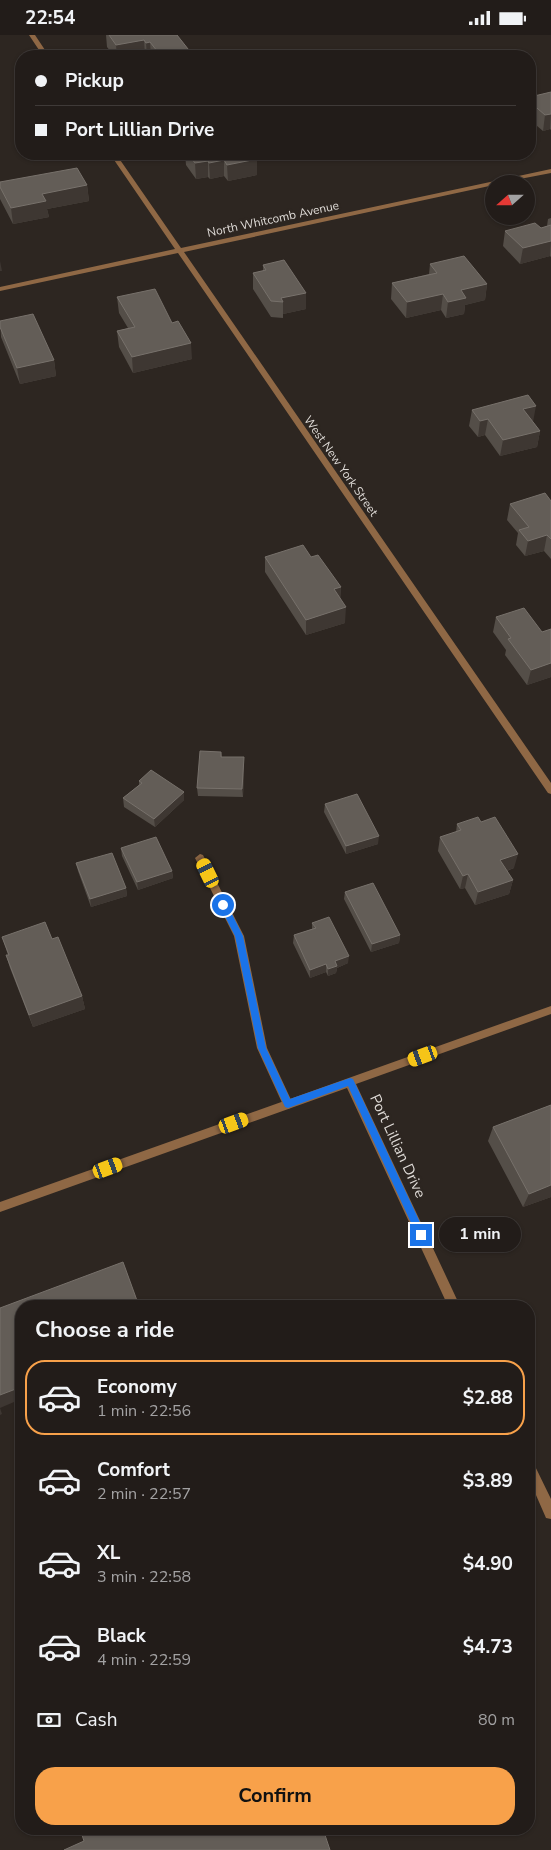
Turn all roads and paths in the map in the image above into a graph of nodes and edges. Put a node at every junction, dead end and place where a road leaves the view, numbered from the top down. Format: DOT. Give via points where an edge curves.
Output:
graph roads {
  1 [pos="32,35"];
  2 [pos="42,50"];
  3 [pos="117,160"];
  4 [pos="551,171"];
  5 [pos="180,250"];
  6 [pos="0,289"];
  7 [pos="551,790"];
  8 [pos="200,858"];
  9 [pos="551,1010"];
  10 [pos="350,1082"];
  11 [pos="288,1104"];
  12 [pos="0,1207"];
  13 [pos="451,1300"];
  14 [pos="535,1479"];
  15 [pos="551,1513"];
  1 -- 2 [label="street"];
  3 -- 5 [label="street, West New York Street"];
  4 -- 5 [label="street, North Whitcomb Avenue"];
  5 -- 6 [label="street, North Whitcomb Avenue"];
  5 -- 7 [label="street, West New York Street"];
  8 -- 11 [label="street" via="239,936 262,1048"];
  9 -- 10 [label="street"];
  10 -- 11 [label="street"];
  10 -- 13 [label="street, Port Lillian Drive"];
  11 -- 12 [label="street"];
  14 -- 15 [label="street"];
}
